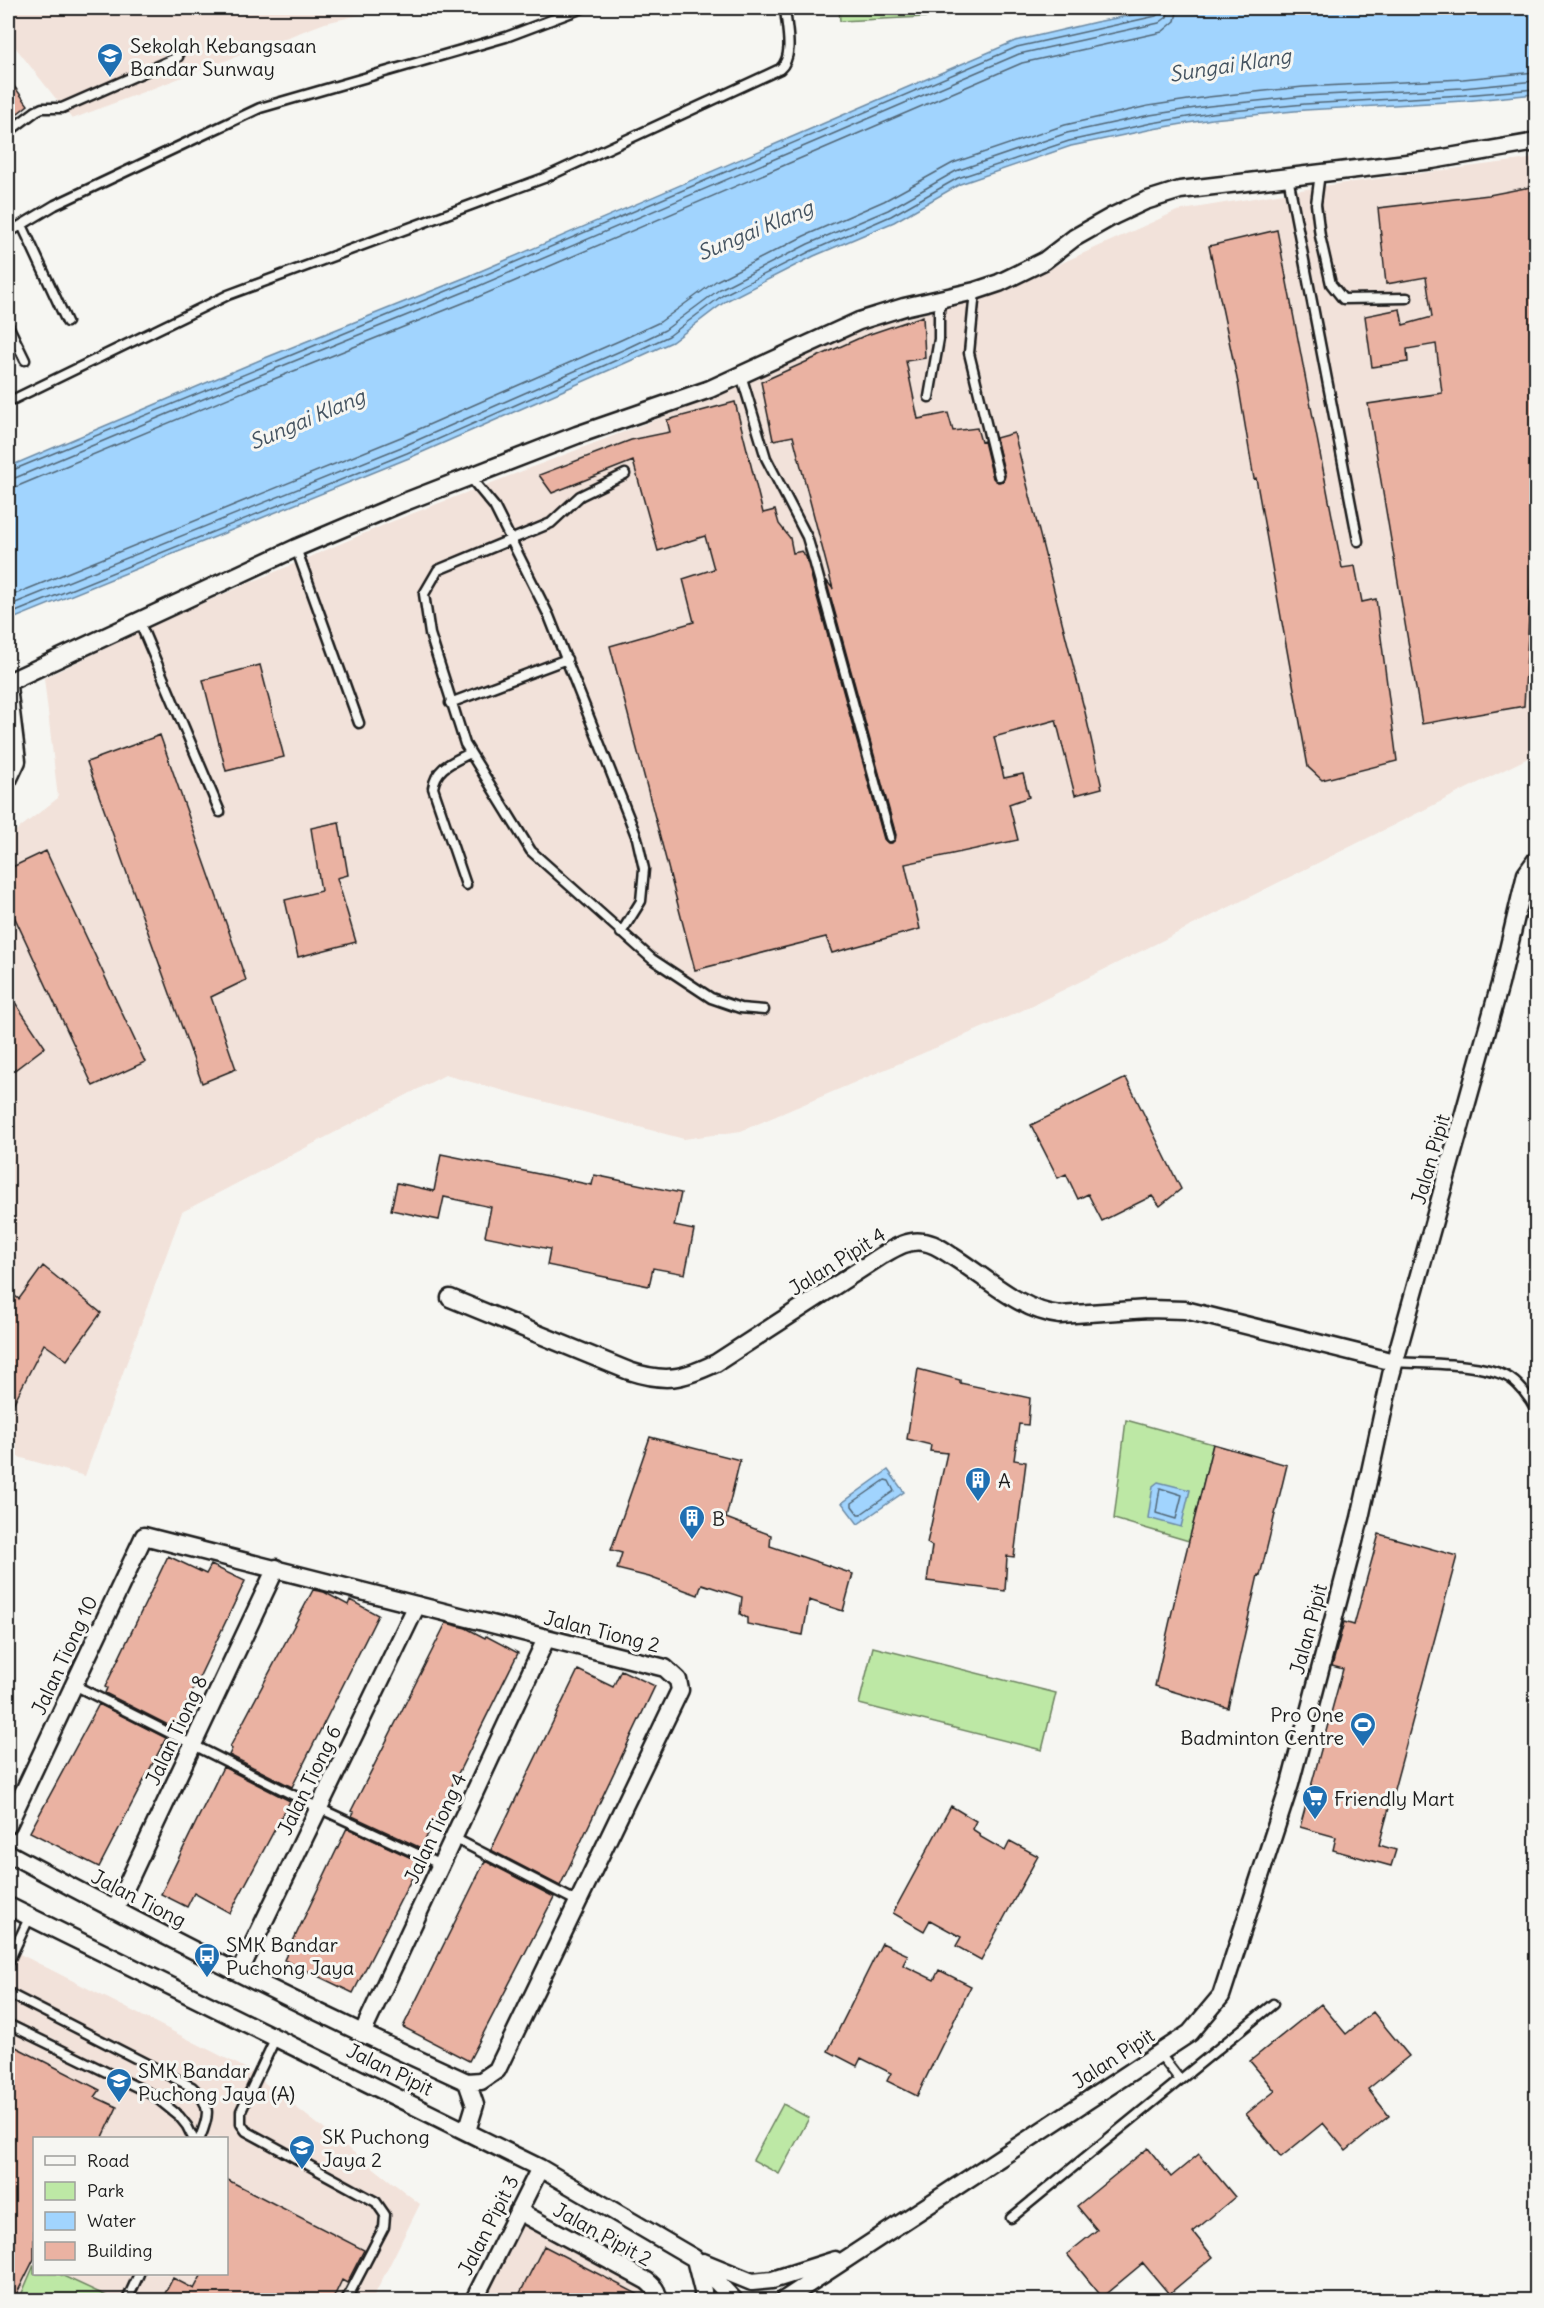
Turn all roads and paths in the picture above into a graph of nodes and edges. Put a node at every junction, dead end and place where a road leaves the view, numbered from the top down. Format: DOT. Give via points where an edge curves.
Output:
graph roads {
  1 [pos="584,8"];
  2 [pos="785,8"];
  3 [pos="178,57"];
  4 [pos="8,132"];
  5 [pos="1536,142"];
  6 [pos="1320,174"];
  7 [pos="1288,177"];
  8 [pos="22,225"];
  9 [pos="8,233"];
  10 [pos="975,291"];
  11 [pos="1407,298"];
  12 [pos="942,299"];
  13 [pos="67,322"];
  14 [pos="8,325"];
  15 [pos="25,360"];
  16 [pos="741,375"];
  17 [pos="929,397"];
  18 [pos="8,402"];
  19 [pos="625,474"];
  20 [pos="469,476"];
  21 [pos="999,476"];
  22 [pos="511,539"];
  23 [pos="1358,541"];
  24 [pos="296,548"];
  25 [pos="139,621"];
  26 [pos="567,659"];
  27 [pos="8,682"];
  28 [pos="8,687"];
  29 [pos="450,703"];
  30 [pos="359,723"];
  31 [pos="470,753"];
  32 [pos="8,780"];
  33 [pos="220,812"];
  34 [pos="890,837"];
  35 [pos="1536,860"];
  36 [pos="466,885"];
  37 [pos="621,933"];
  38 [pos="764,1010"];
  39 [pos="450,1298"];
  40 [pos="1395,1362"];
  41 [pos="1536,1410"];
  42 [pos="144,1536"];
  43 [pos="276,1568"];
  44 [pos="417,1605"];
  45 [pos="546,1639"];
  46 [pos="74,1684"];
  47 [pos="192,1745"];
  48 [pos="319,1808"];
  49 [pos="8,1825"];
  50 [pos="454,1838"];
  51 [pos="8,1853"];
  52 [pos="441,1865"];
  53 [pos="578,1902"];
  54 [pos="8,1906"];
  55 [pos="115,1910"];
  56 [pos="30,1916"];
  57 [pos="8,1963"];
  58 [pos="239,1973"];
  59 [pos="8,1993"];
  60 [pos="1273,2004"];
  61 [pos="8,2024"];
  62 [pos="362,2034"];
  63 [pos="276,2037"];
  64 [pos="1159,2053"];
  65 [pos="1180,2080"];
  66 [pos="474,2082"];
  67 [pos="467,2131"];
  68 [pos="192,2137"];
  69 [pos="201,2137"];
  70 [pos="540,2168"];
  71 [pos="518,2211"];
  72 [pos="1011,2218"];
  73 [pos="856,2253"];
  74 [pos="694,2258"];
  75 [pos="139,2275"];
  76 [pos="475,2300"];
  77 [pos="127,2301"];
  78 [pos="346,2301"];
  79 [pos="658,2301"];
  80 [pos="703,2301"];
  81 [pos="734,2301"];
  82 [pos="784,2301"];
  1 -- 8 [label="lane" via="506,37 260,108 55,205"];
  2 -- 18 [label="lane" via="788,55 787,64 780,69 544,178 228,295"];
  3 -- 4 [label="lane" via="62,108 42,108"];
  5 -- 6 [label="street"];
  6 -- 7 [label="street"];
  6 -- 11 [label="lane" via="1316,204 1331,284 1343,299"];
  7 -- 10 [label="street" via="1180,190 1144,201 1074,238 1044,261"];
  7 -- 23 [label="lane"];
  8 -- 9 [label="lane"];
  8 -- 13 [label="lane"];
  10 -- 12 [label="street"];
  10 -- 21 [label="lane" via="969,353"];
  12 -- 16 [label="street" via="859,321"];
  12 -- 17 [label="lane"];
  14 -- 15 [label="lane"];
  16 -- 20 [label="street"];
  16 -- 34 [label="lane" via="766,458 810,547"];
  19 -- 22 [label="lane" via="580,496 551,523"];
  20 -- 22 [label="lane" via="494,506"];
  20 -- 24 [label="street"];
  22 -- 26 [label="lane"];
  22 -- 29 [label="lane" via="438,570 424,594 430,634"];
  24 -- 25 [label="street"];
  24 -- 30 [label="lane"];
  25 -- 27 [label="street"];
  25 -- 33 [label="lane"];
  26 -- 29 [label="lane"];
  26 -- 37 [label="lane" via="637,838 644,869 641,901"];
  28 -- 32 [label="street" via="17,761"];
  29 -- 31 [label="lane"];
  31 -- 36 [label="lane" via="442,768 434,777 433,788"];
  31 -- 37 [label="lane" via="531,851"];
  35 -- 40 [label="street, Jalan Pipit" via="1526,874 1500,984"];
  37 -- 38 [label="lane" via="711,998 740,1008"];
  39 -- 40 [label="street, Jalan Pipit 4" via="629,1371 652,1379 672,1378 716,1363 880,1257 909,1242 923,1241 1034,1310 1060,1315 1185,1311"];
  40 -- 41 [label="lane" via="1481,1368 1507,1376"];
  40 -- 64 [label="street, Jalan Pipit" via="1360,1518 1290,1784 1221,1996 1190,2033"];
  42 -- 43 [label="street, Jalan Tiong 2"];
  42 -- 46 [label="street, Jalan Tiong 10"];
  43 -- 44 [label="street, Jalan Tiong 2"];
  43 -- 47 [label="street, Jalan Tiong 8"];
  44 -- 45 [label="street, Jalan Tiong 2"];
  44 -- 48 [label="street, Jalan Tiong 6"];
  45 -- 50 [label="street, Jalan Tiong 4"];
  45 -- 53 [label="street, Jalan Tiong 2" via="665,1668 678,1680 680,1689"];
  46 -- 47 [label="lane"];
  46 -- 49 [label="street, Jalan Tiong 10"];
  47 -- 48 [label="lane"];
  47 -- 55 [label="street, Jalan Tiong 8"];
  48 -- 52 [label="lane"];
  48 -- 58 [label="street, Jalan Tiong 6"];
  50 -- 52 [label="street, Jalan Tiong 4"];
  50 -- 53 [label="lane"];
  51 -- 55 [label="street, Jalan Tiong"];
  52 -- 62 [label="street, Jalan Tiong 4"];
  53 -- 66 [label="street, Jalan Tiong 2" via="497,2070"];
  54 -- 56 [label="street, Jalan Pipit"];
  55 -- 58 [label="street, Jalan Tiong"];
  56 -- 57 [label="lane"];
  56 -- 63 [label="street, Jalan Pipit"];
  58 -- 62 [label="street, Jalan Tiong"];
  59 -- 69 [label="lane" via="192,2087 201,2095 208,2112"];
  60 -- 65 [label="lane"];
  61 -- 68 [label="lane" via="153,2095 179,2116"];
  62 -- 66 [label="street, Jalan Tiong"];
  63 -- 67 [label="street, Jalan Pipit"];
  63 -- 78 [label="lane" via="241,2111 241,2124 246,2131 376,2202 385,2215 384,2227"];
  64 -- 65 [label="lane"];
  64 -- 73 [label="street, Jalan Pipit"];
  65 -- 72 [label="lane"];
  66 -- 67 [label="street" via="475,2104"];
  67 -- 70 [label="street, Jalan Pipit"];
  70 -- 71 [label="street, Jalan Pipit 3"];
  70 -- 74 [label="street, Jalan Pipit"];
  71 -- 76 [label="street, Jalan Pipit 3"];
  71 -- 79 [label="street, Jalan Pipit 2" via="647,2281"];
  73 -- 74 [label="street" via="772,2280 752,2282"];
  73 -- 82 [label="street, Jalan Pipit"];
  74 -- 80 [label="street"];
  74 -- 81 [label="street, Jalan Pipit"];
  75 -- 77 [label="lane"];
}
